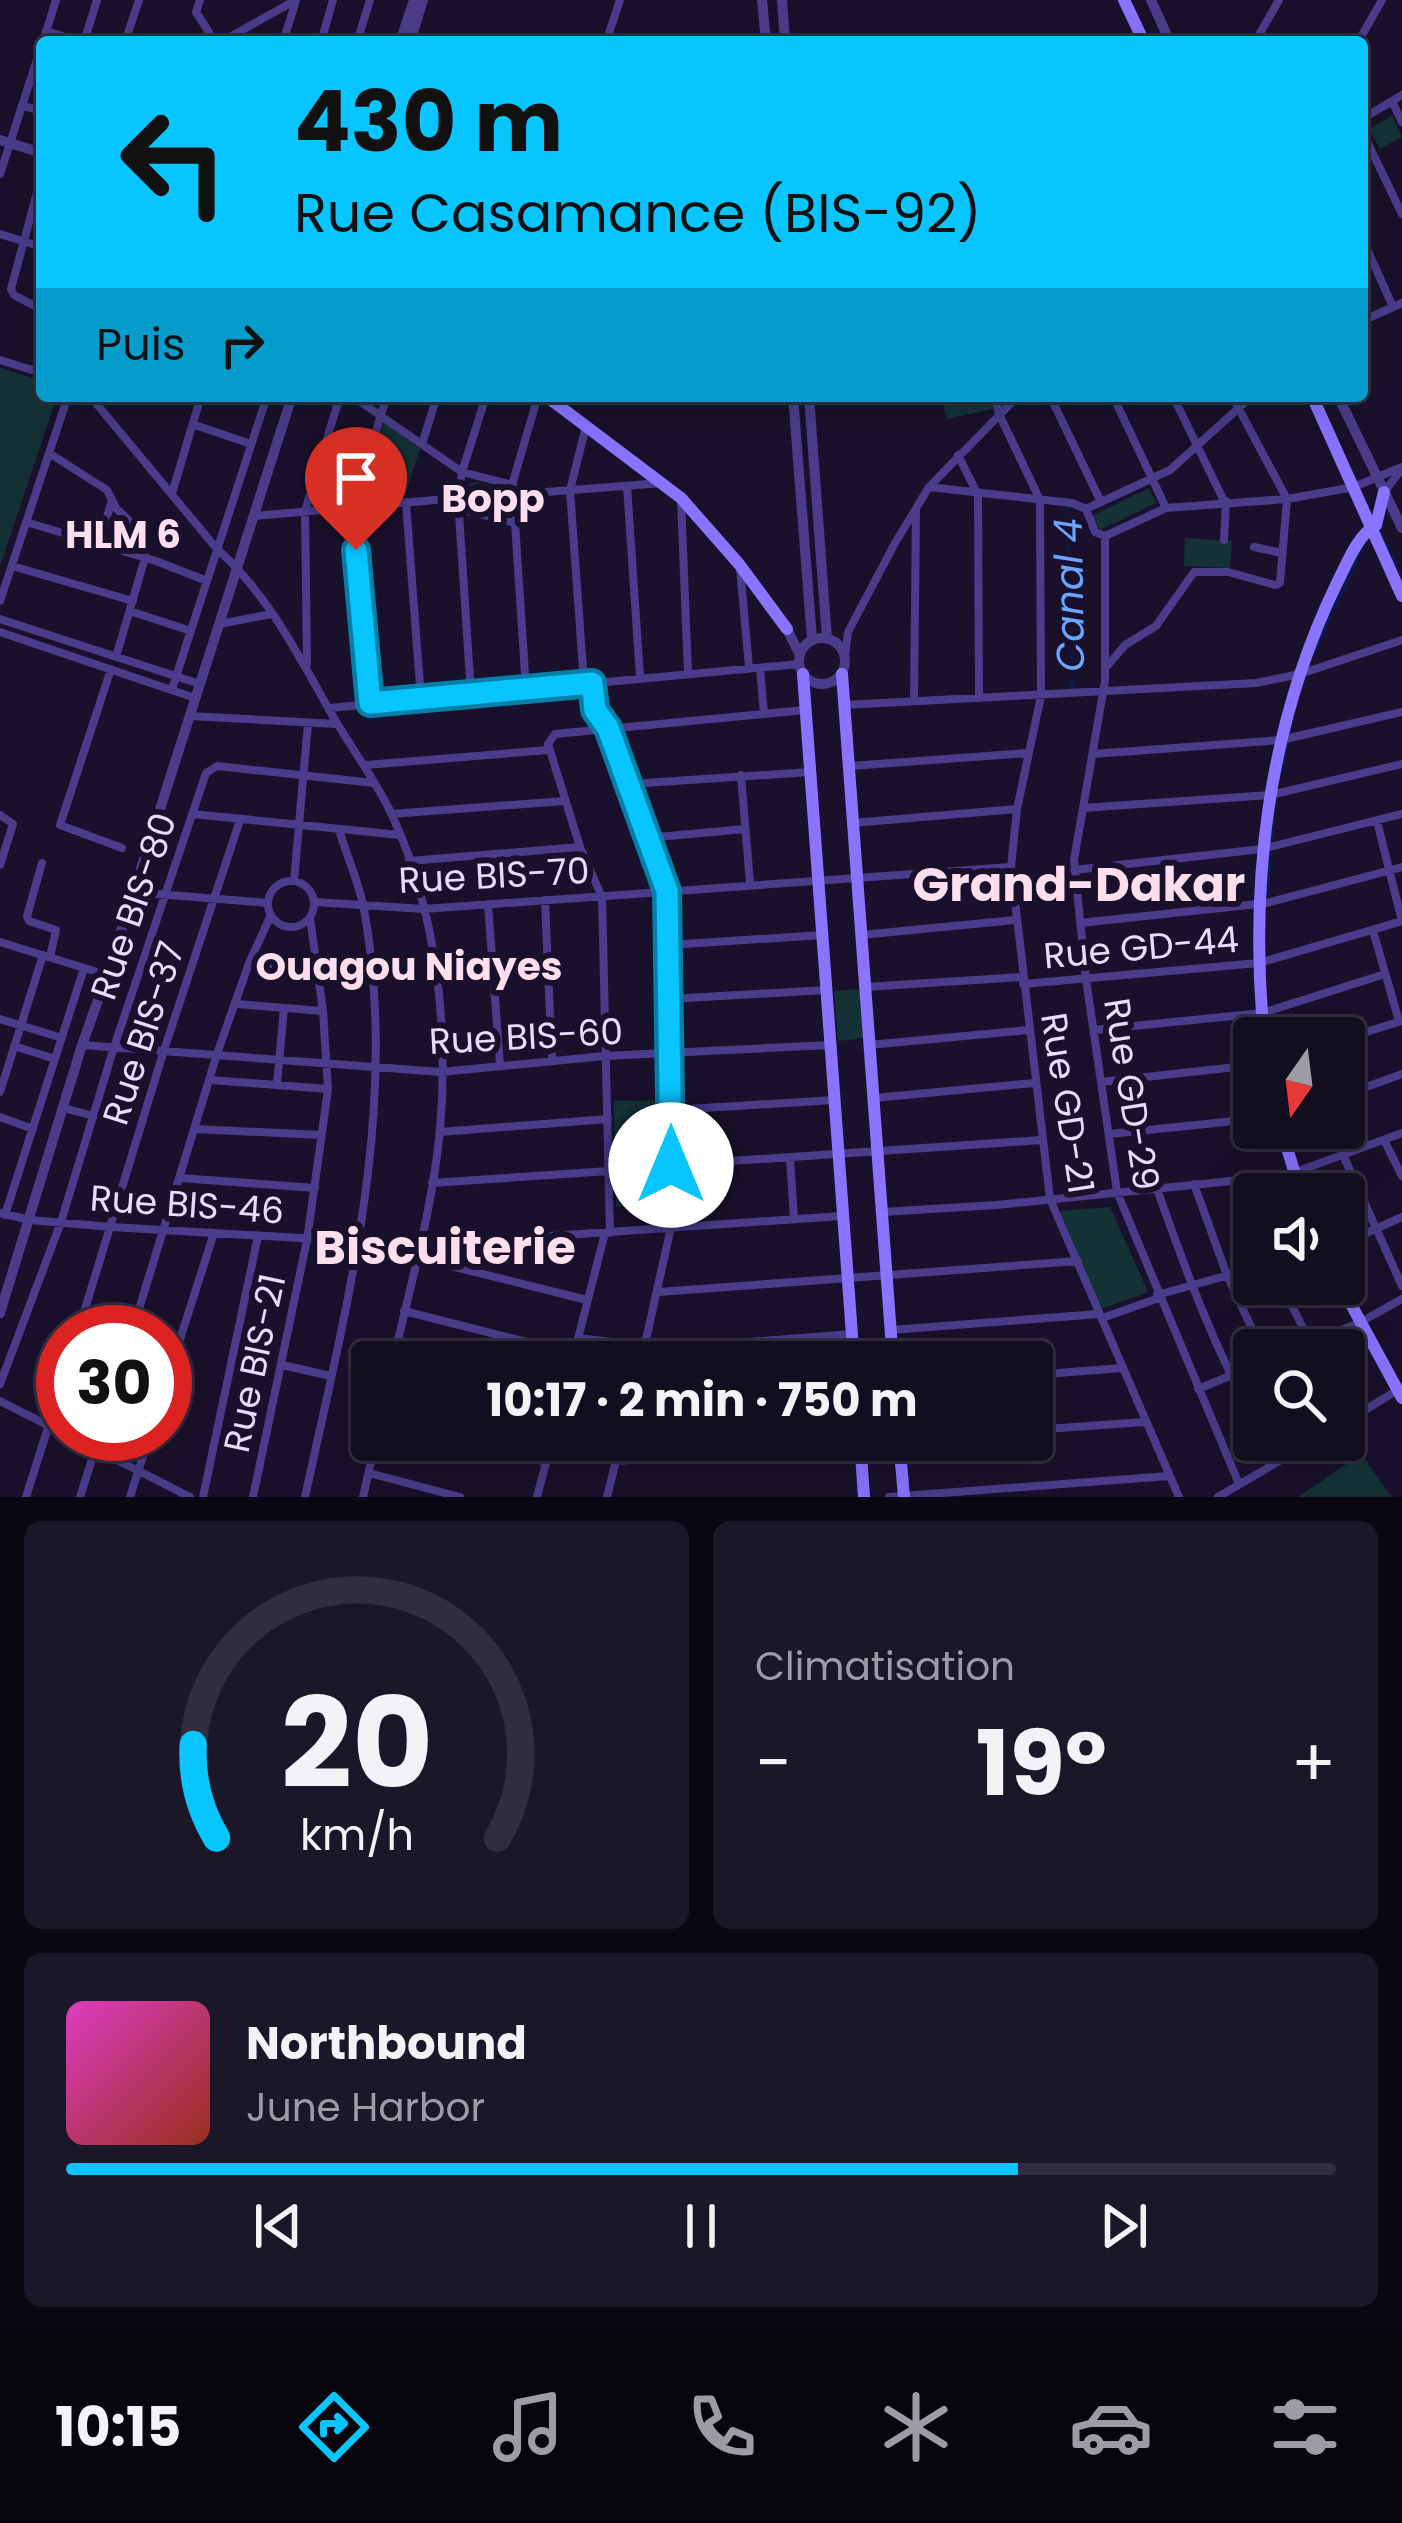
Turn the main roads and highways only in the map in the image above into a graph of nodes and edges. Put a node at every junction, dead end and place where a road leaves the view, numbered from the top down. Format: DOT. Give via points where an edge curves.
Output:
graph roads {
  1 [pos="1124,0"];
  2 [pos="1141,36"];
  3 [pos="551,402"];
  4 [pos="1315,402"];
  5 [pos="1384,492"];
  6 [pos="1369,528"];
  7 [pos="1402,596"];
  8 [pos="787,629"];
  9 [pos="800,664"];
  10 [pos="842,674"];
  11 [pos="1262,1017"];
  12 [pos="1351,1305"];
  13 [pos="852,1341"];
  14 [pos="892,1341"];
  15 [pos="1400,1392"];
  16 [pos="861,1461"];
  17 [pos="901,1461"];
  18 [pos="902,1496"];
  19 [pos="864,1497"];
  1 -- 2 [label="main road"];
  3 -- 8 [label="main road" via="681,498"];
  4 -- 6 [label="main road"];
  5 -- 6 [label="main road"];
  6 -- 7 [label="main road"];
  6 -- 11 [label="main road" via="1327,604 1281,740 1258,904"];
  9 -- 13 [label="main road"];
  10 -- 14 [label="main road"];
  12 -- 15 [label="main road"];
  16 -- 19 [label="main road"];
  17 -- 18 [label="main road"];
}
